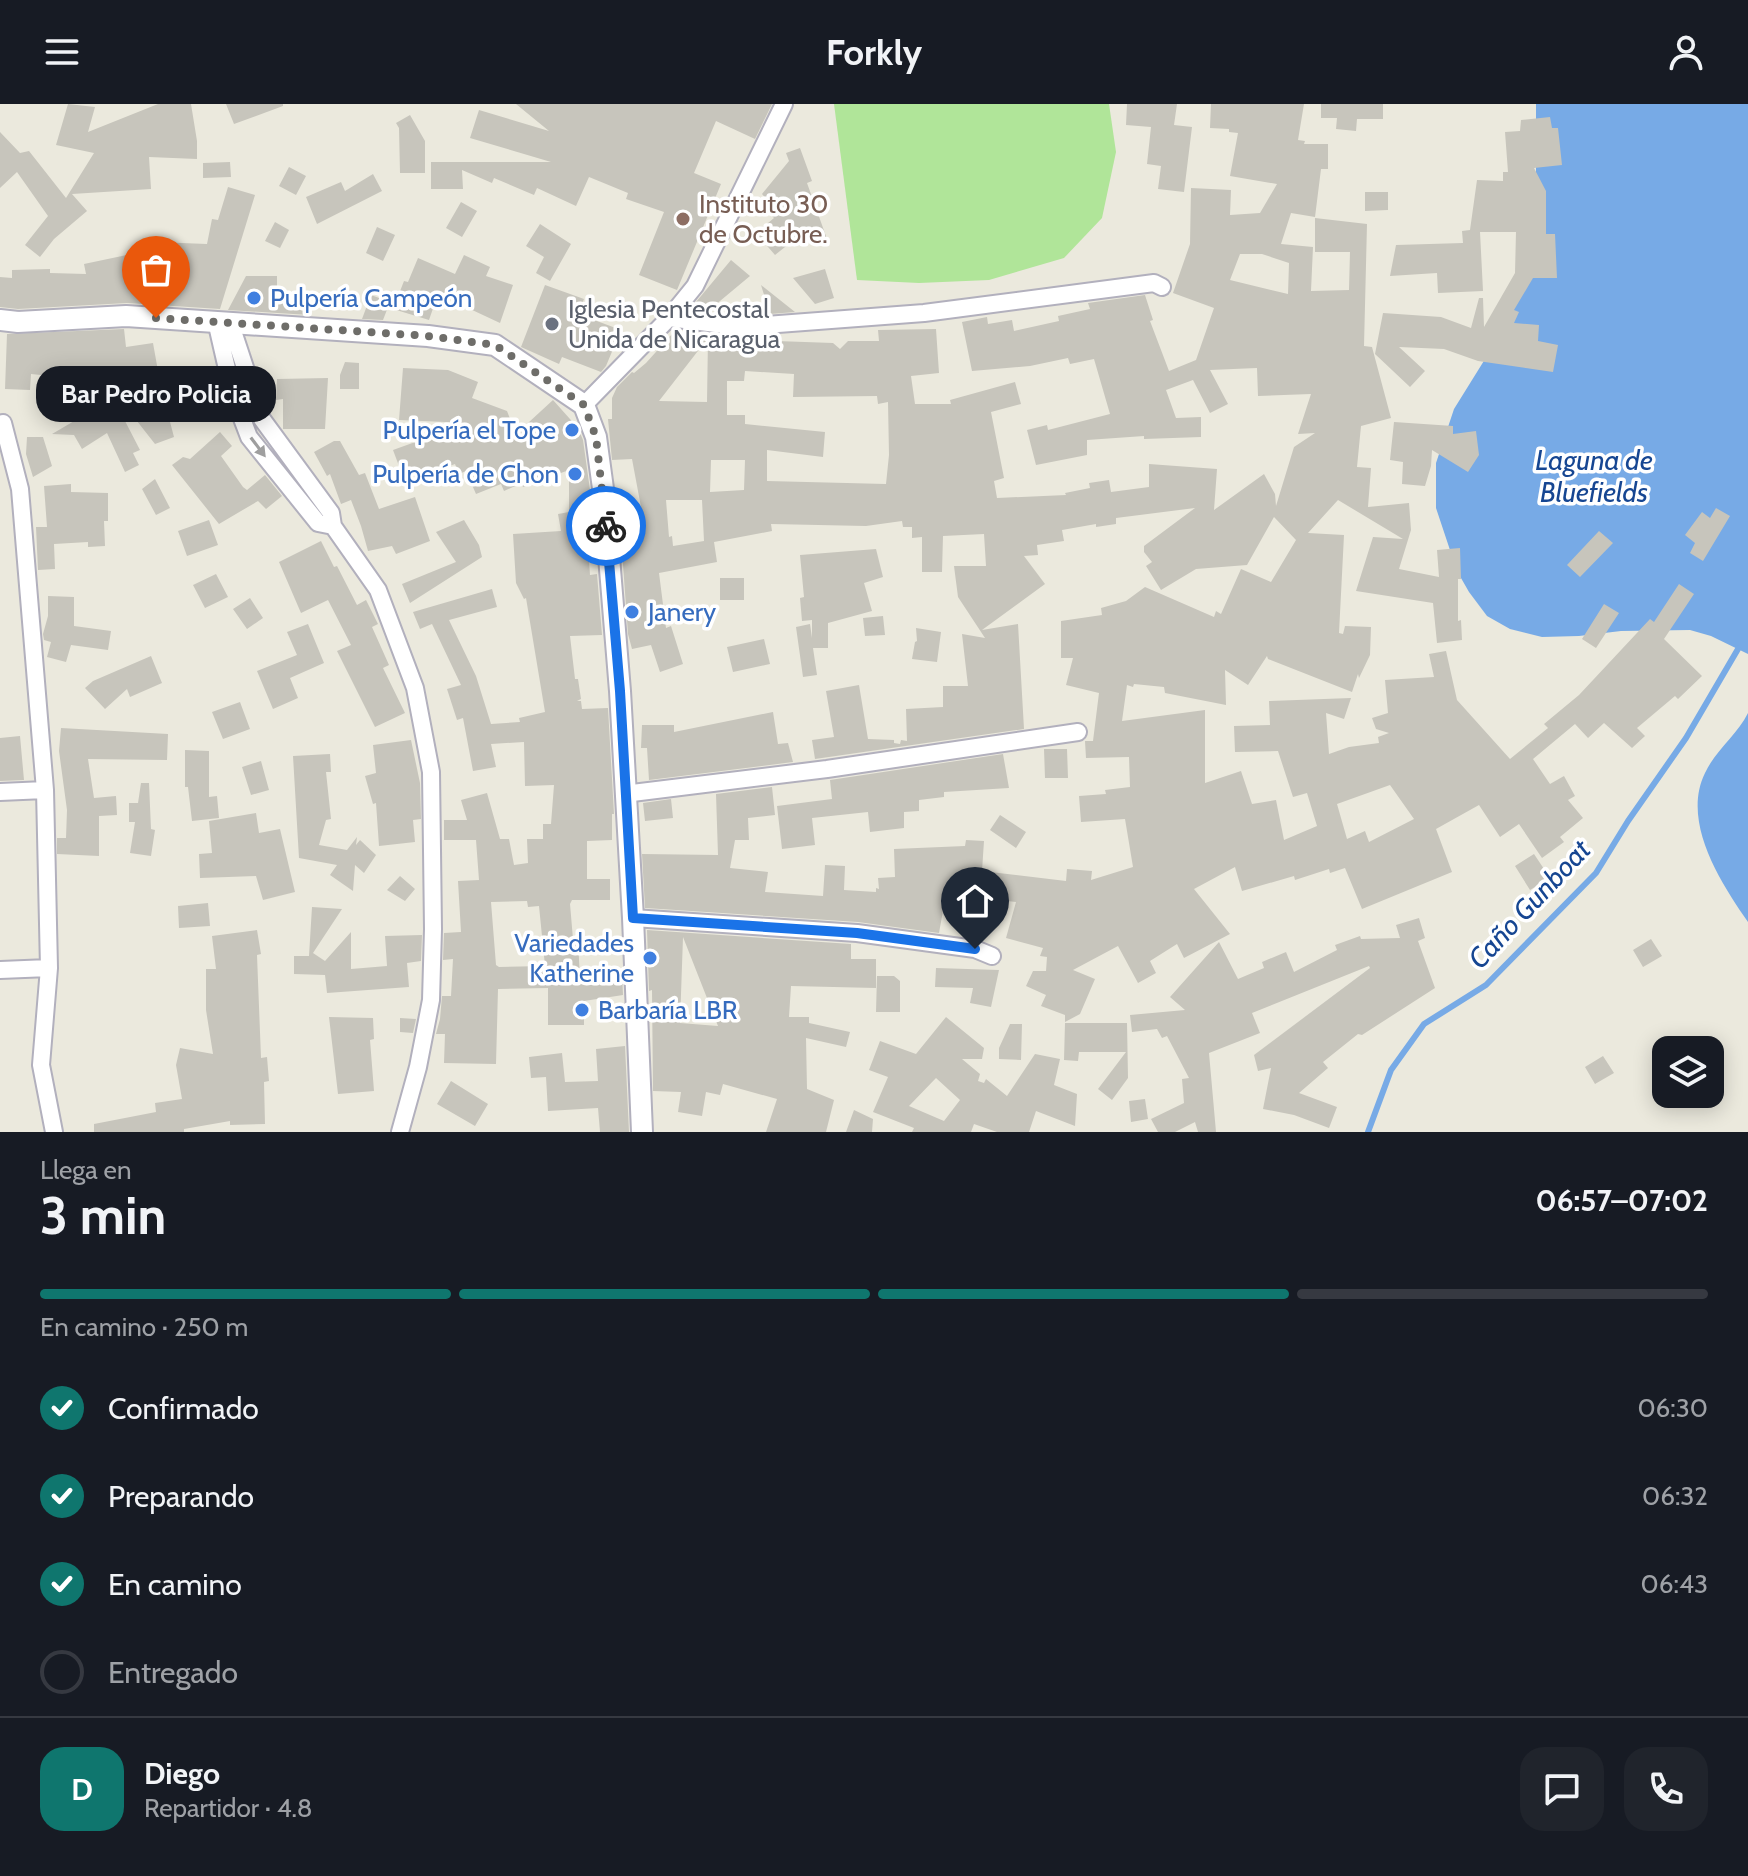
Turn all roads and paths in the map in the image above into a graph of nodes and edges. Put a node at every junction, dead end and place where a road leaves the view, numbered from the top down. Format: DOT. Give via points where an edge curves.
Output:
graph roads {
  1 [pos="784,104"];
  2 [pos="1162,287"];
  3 [pos="669,318"];
  4 [pos="0,320"];
  5 [pos="223,322"];
  6 [pos="584,405"];
  7 [pos="3,423"];
  8 [pos="1078,732"];
  9 [pos="45,790"];
  10 [pos="0,792"];
  11 [pos="624,794"];
  12 [pos="633,918"];
  13 [pos="992,956"];
  14 [pos="49,968"];
  15 [pos="0,970"];
  16 [pos="54,1132"];
  17 [pos="400,1132"];
  18 [pos="642,1132"];
  1 -- 3 [label="street" via="695,286"];
  2 -- 3 [label="street" via="1154,283 924,313 740,327"];
  3 -- 6 [label="street"];
  4 -- 5 [label="street" via="126,316"];
  5 -- 6 [label="street" via="495,345"];
  5 -- 17 [label="street" via="262,419 331,513 333,526 378,590 415,688 431,772 431,1000"];
  6 -- 11 [label="street" via="596,437 604,496"];
  7 -- 9 [label="street" via="20,489"];
  8 -- 11 [label="street"];
  9 -- 10 [label="street"];
  9 -- 14 [label="street"];
  11 -- 12 [label="street"];
  12 -- 13 [label="street" via="857,933 975,949"];
  12 -- 18 [label="street"];
  14 -- 15 [label="street"];
  14 -- 16 [label="street" via="41,1065"];
}
